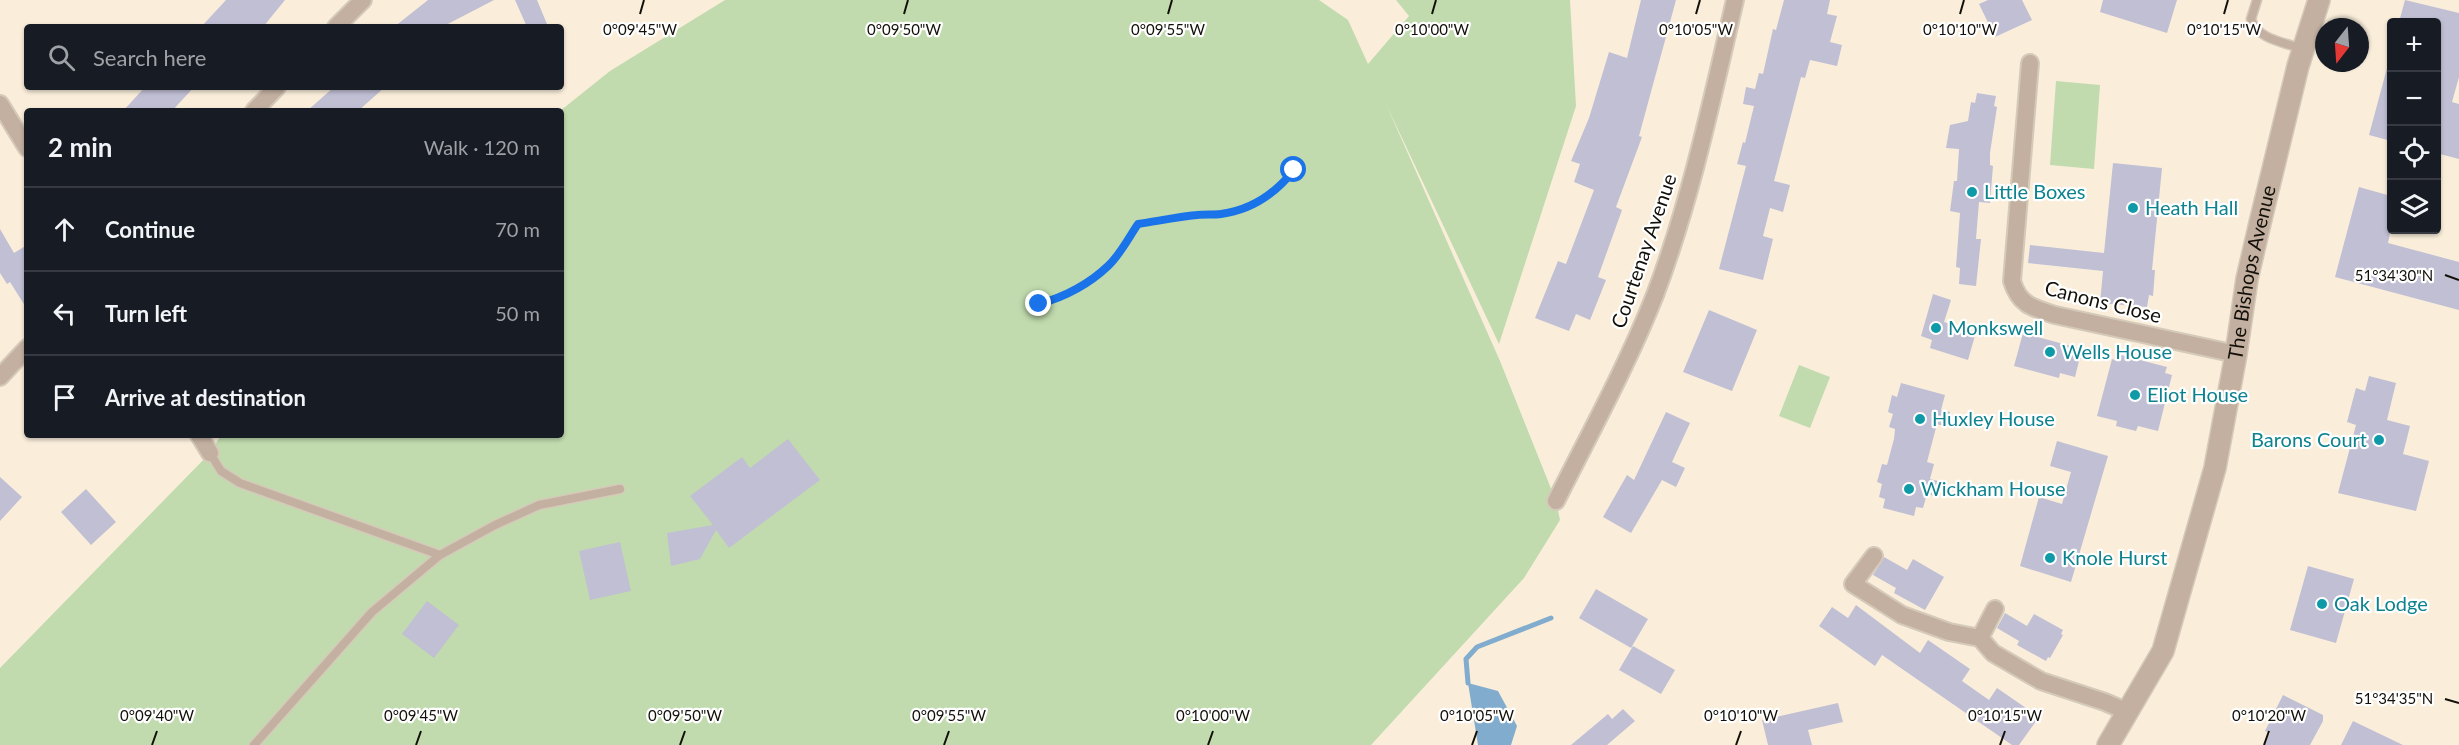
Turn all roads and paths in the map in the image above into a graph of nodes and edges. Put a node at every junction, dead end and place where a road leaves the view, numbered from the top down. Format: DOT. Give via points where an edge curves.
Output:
graph roads {
  1 [pos="363,0"];
  2 [pos="1735,0"];
  3 [pos="2257,0"];
  4 [pos="2319,0"];
  5 [pos="339,24"];
  6 [pos="2303,49"];
  7 [pos="2030,63"];
  8 [pos="274,90"];
  9 [pos="0,104"];
  10 [pos="257,108"];
  11 [pos="24,143"];
  12 [pos="1294,170"];
  13 [pos="1039,304"];
  14 [pos="24,351"];
  15 [pos="2236,354"];
  16 [pos="0,377"];
  17 [pos="201,438"];
  18 [pos="210,453"];
  19 [pos="620,489"];
  20 [pos="1556,501"];
  21 [pos="440,555"];
  22 [pos="1874,556"];
  23 [pos="1995,609"];
  24 [pos="1980,638"];
  25 [pos="2128,712"];
  26 [pos="254,745"];
  27 [pos="2108,745"];
  1 -- 5 [label="street"];
  2 -- 20 [label="street, Courtenay Avenue" via="1680,222 1655,294 1630,355"];
  3 -- 6 [label="lane" via="2251,19 2256,30"];
  4 -- 6 [label="street, The Bishops Avenue"];
  6 -- 15 [label="street, The Bishops Avenue" via="2250,268"];
  7 -- 15 [label="street, Canons Close" via="2012,281 2015,292 2033,308 2055,315"];
  8 -- 10 [label="street"];
  9 -- 11 [label="street"];
  12 -- 13 [label="path" via="1280,189 1246,207 1221,214 1138,224 1110,265 1084,284"];
  14 -- 16 [label="street"];
  15 -- 25 [label="street, The Bishops Avenue" via="2215,468 2163,651"];
  17 -- 18 [label="street"];
  18 -- 21 [label="lane" via="221,471 240,483"];
  19 -- 21 [label="lane" via="539,506"];
  21 -- 26 [label="lane" via="372,612"];
  22 -- 24 [label="street" via="1853,584 1902,615 1949,632"];
  23 -- 24 [label="street"];
  24 -- 25 [label="street" via="1993,653 2041,681"];
  25 -- 27 [label="street, The Bishops Avenue"];
}
